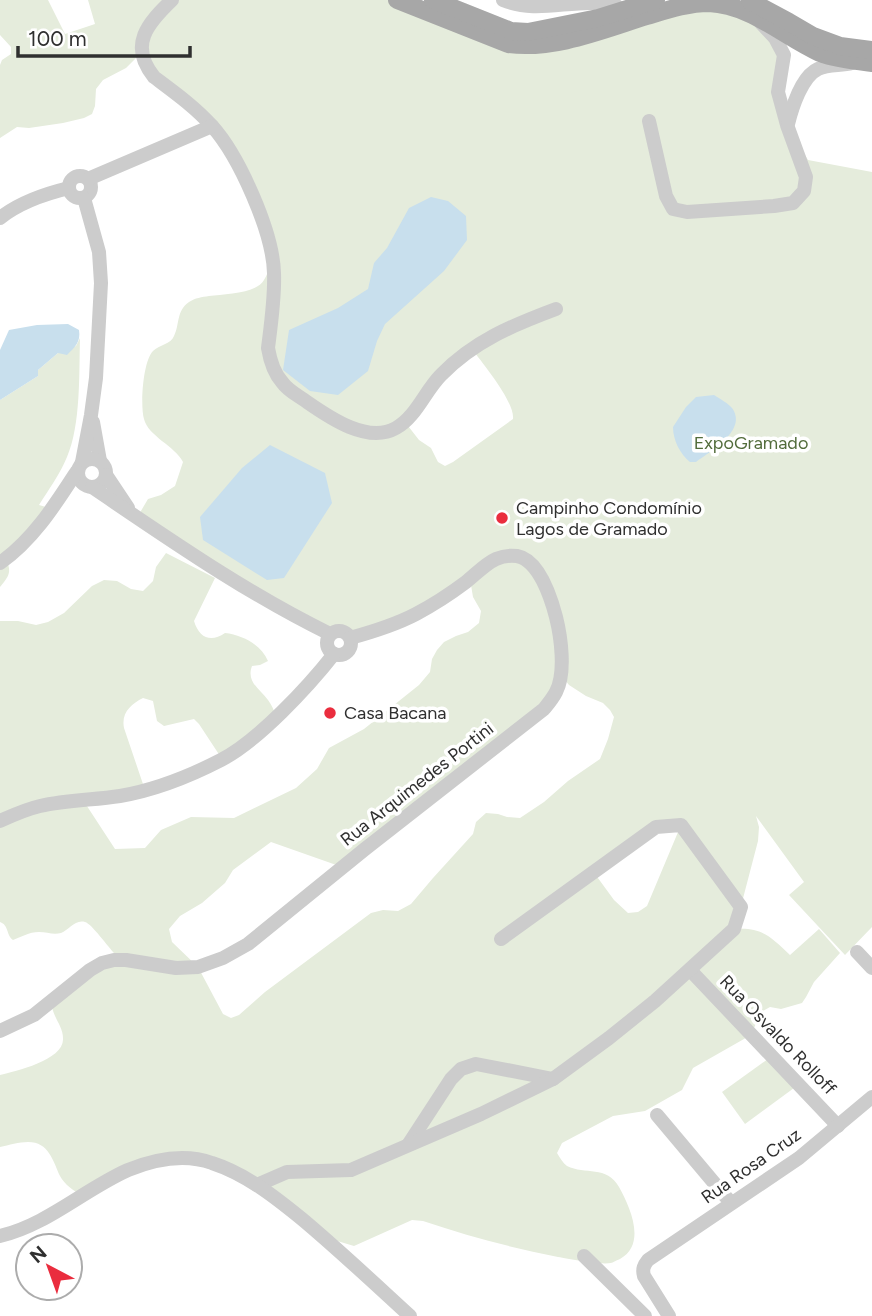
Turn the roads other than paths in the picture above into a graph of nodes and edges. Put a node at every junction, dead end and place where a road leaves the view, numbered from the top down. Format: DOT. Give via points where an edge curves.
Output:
graph roads {
  1 [pos="172,0"];
  2 [pos="397,0"];
  3 [pos="433,0"];
  4 [pos="503,0"];
  5 [pos="656,0"];
  6 [pos="750,7"];
  7 [pos="617,12"];
  8 [pos="868,58"];
  9 [pos="649,121"];
  10 [pos="787,125"];
  11 [pos="212,126"];
  12 [pos="88,179"];
  13 [pos="69,188"];
  14 [pos="84,198"];
  15 [pos="0,218"];
  16 [pos="556,309"];
  17 [pos="91,415"];
  18 [pos="103,468"];
  19 [pos="84,476"];
  20 [pos="133,514"];
  21 [pos="0,563"];
  22 [pos="330,634"];
  23 [pos="350,638"];
  24 [pos="334,654"];
  25 [pos="0,821"];
  26 [pos="501,939"];
  27 [pos="857,952"];
  28 [pos="872,968"];
  29 [pos="690,970"];
  30 [pos="0,1031"];
  31 [pos="553,1079"];
  32 [pos="872,1097"];
  33 [pos="657,1115"];
  34 [pos="838,1126"];
  35 [pos="408,1146"];
  36 [pos="257,1185"];
  37 [pos="731,1203"];
  38 [pos="0,1236"];
  39 [pos="584,1256"];
  40 [pos="410,1316"];
  41 [pos="645,1316"];
  42 [pos="669,1316"];
  1 -- 11 [label="street" via="147,27 142,52 154,77"];
  2 -- 7 [label="main road" via="508,44 527,47 556,43"];
  3 -- 7 [label="main road" via="511,31 528,32"];
  4 -- 7 [label="street" via="536,7 580,3"];
  5 -- 7 [label="main road"];
  6 -- 7 [label="main road" via="698,3"];
  6 -- 8 [label="main road" via="798,42 824,54"];
  6 -- 10 [label="street" via="784,55 778,92"];
  8 -- 10 [label="street" via="816,69 802,87"];
  9 -- 10 [label="street" via="666,196 673,209 687,212 793,203 804,191 806,177"];
  11 -- 12 [label="street"];
  11 -- 16 [label="street" via="227,145 269,236 275,275 270,359 282,383 325,415 361,431 396,428 460,357 503,329"];
  12 -- 13 [label="street" via="75,177"];
  12 -- 14 [label="street" via="91,187"];
  13 -- 14 [label="street" via="76,198"];
  13 -- 15 [label="street" via="27,202"];
  14 -- 17 [label="street" via="102,283"];
  17 -- 18 [label="street"];
  17 -- 19 [label="street"];
  18 -- 19 [label="street" via="102,483"];
  18 -- 19 [label="street" via="91,458"];
  18 -- 20 [label="street"];
  19 -- 20 [label="street"];
  19 -- 21 [label="street" via="31,536"];
  20 -- 22 [label="street" via="256,594"];
  22 -- 23 [label="street" via="344,631"];
  22 -- 24 [label="street" via="327,647"];
  23 -- 24 [label="street" via="347,651"];
  23 -- 30 [label="street, Rua Arquimedes Portini" via="416,614 494,560 520,557 540,575 549,595 561,674 557,691 544,709 248,944 198,967 126,960 102,963 34,1015"];
  24 -- 25 [label="street" via="276,716 222,759 145,790 39,806"];
  26 -- 29 [label="street" via="656,827 681,825 741,907 734,929"];
  27 -- 28 [label="street"];
  29 -- 31 [label="street"];
  29 -- 34 [label="street, Rua Osvaldo Rolloff"];
  31 -- 35 [label="street"];
  31 -- 35 [label="street" via="476,1064 461,1069"];
  32 -- 34 [label="street, Rua Rosa Cruz"];
  33 -- 37 [label="street"];
  34 -- 37 [label="street, Rua Rosa Cruz"];
  35 -- 36 [label="street" via="351,1170 287,1172"];
  36 -- 38 [label="street" via="211,1162 170,1158 106,1180 36,1221"];
  36 -- 40 [label="street" via="324,1237"];
  37 -- 42 [label="street, Rua Rosa Cruz" via="644,1265 643,1276"];
  39 -- 41 [label="street"];
}
